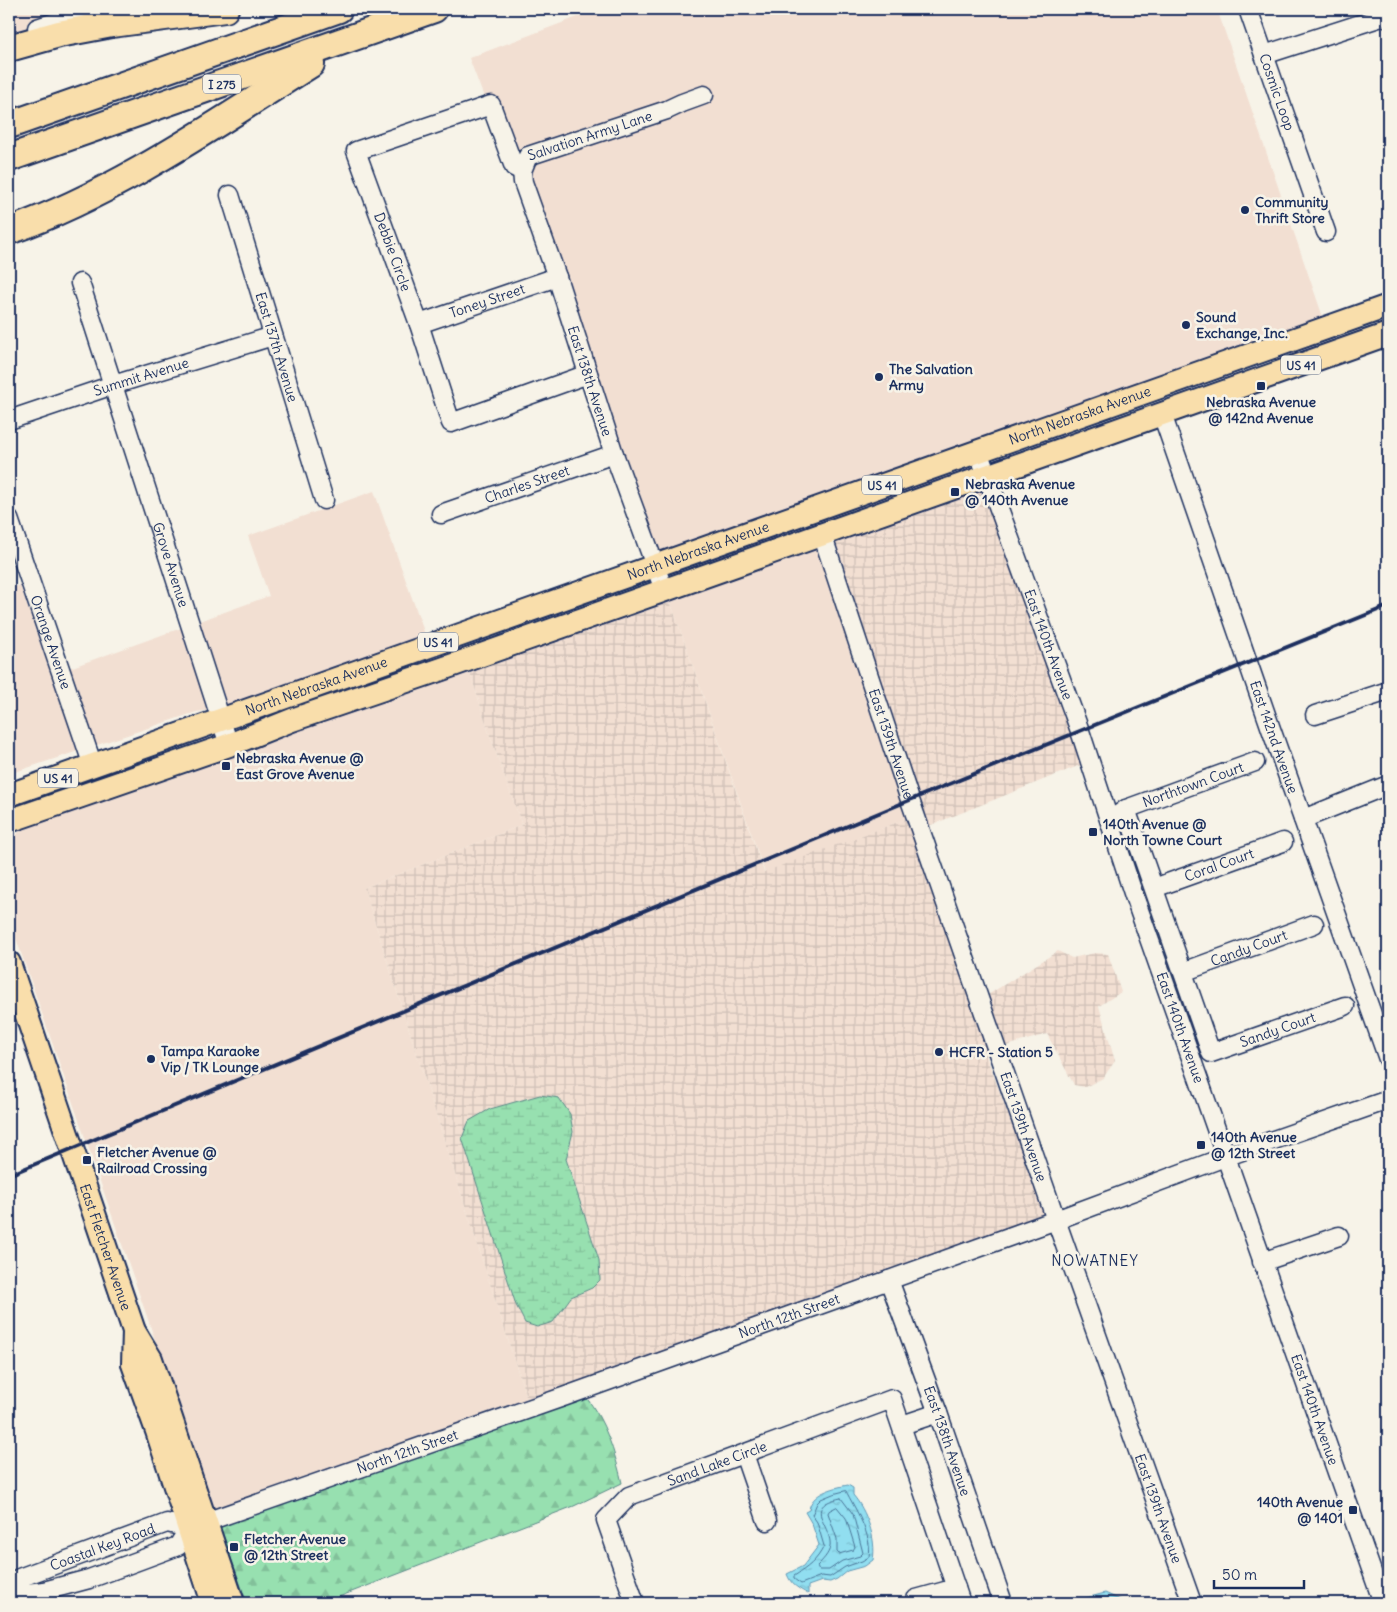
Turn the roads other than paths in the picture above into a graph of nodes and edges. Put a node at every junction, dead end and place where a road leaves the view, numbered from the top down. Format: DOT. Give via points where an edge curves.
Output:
graph roads {
  1 [pos="94,9"];
  2 [pos="225,9"];
  3 [pos="339,9"];
  4 [pos="434,9"];
  5 [pos="1248,9"];
  6 [pos="1388,15"];
  7 [pos="355,37"];
  8 [pos="9,38"];
  9 [pos="9,48"];
  10 [pos="1264,55"];
  11 [pos="704,95"];
  12 [pos="9,125"];
  13 [pos="9,158"];
  14 [pos="522,171"];
  15 [pos="230,195"];
  16 [pos="9,231"];
  17 [pos="1326,232"];
  18 [pos="557,277"];
  19 [pos="80,283"];
  20 [pos="1388,306"];
  21 [pos="419,324"];
  22 [pos="1388,334"];
  23 [pos="273,336"];
  24 [pos="588,374"];
  25 [pos="113,385"];
  26 [pos="1134,397"];
  27 [pos="1162,414"];
  28 [pos="9,420"];
  29 [pos="978,451"];
  30 [pos="614,454"];
  31 [pos="956,459"];
  32 [pos="986,476"];
  33 [pos="964,484"];
  34 [pos="324,500"];
  35 [pos="441,514"];
  36 [pos="9,519"];
  37 [pos="822,534"];
  38 [pos="656,566"];
  39 [pos="664,590"];
  40 [pos="575,594"];
  41 [pos="398,657"];
  42 [pos="442,669"];
  43 [pos="1388,691"];
  44 [pos="1315,715"];
  45 [pos="222,720"];
  46 [pos="292,720"];
  47 [pos="230,744"];
  48 [pos="1255,762"];
  49 [pos="93,766"];
  50 [pos="1386,791"];
  51 [pos="9,795"];
  52 [pos="1126,808"];
  53 [pos="1303,819"];
  54 [pos="9,821"];
  55 [pos="1111,826"];
  56 [pos="1136,838"];
  57 [pos="1283,842"];
  58 [pos="1154,888"];
  59 [pos="1314,924"];
  60 [pos="9,963"];
  61 [pos="1183,972"];
  62 [pos="1345,1006"];
  63 [pos="1388,1059"];
  64 [pos="1388,1100"];
  65 [pos="1225,1157"];
  66 [pos="1056,1220"];
  67 [pos="1339,1236"];
  68 [pos="1262,1262"];
  69 [pos="889,1280"];
  70 [pos="938,1412"];
  71 [pos="902,1425"];
  72 [pos="744,1454"];
  73 [pos="767,1521"];
  74 [pos="198,1525"];
  75 [pos="958,1596"];
  76 [pos="12,1599"];
  77 [pos="916,1600"];
  78 [pos="213,1603"];
  79 [pos="233,1603"];
  80 [pos="635,1603"];
  81 [pos="1003,1603"];
  82 [pos="1192,1603"];
  83 [pos="1382,1603"];
  1 -- 8 [label="street"];
  2 -- 9 [label="highway" via="103,25"];
  3 -- 12 [label="highway, I 275"];
  4 -- 7 [label="highway, I 275"];
  5 -- 10 [label="street, Cosmic Loop"];
  6 -- 10 [label="street"];
  7 -- 13 [label="highway, I 275"];
  7 -- 16 [label="highway" via="106,189"];
  10 -- 17 [label="street, Cosmic Loop" via="1306,174 1318,179 1324,193 1316,205"];
  11 -- 14 [label="street, Salvation Army Lane" via="528,156"];
  14 -- 18 [label="street, East 138th Avenue"];
  14 -- 21 [label="street, Debbie Circle" via="514,167 491,105 356,150"];
  15 -- 23 [label="street, East 137th Avenue"];
  18 -- 21 [label="street, Toney Street"];
  18 -- 24 [label="street, East 138th Avenue"];
  19 -- 25 [label="street, Grove Avenue"];
  20 -- 26 [label="main road, North Nebraska Avenue / US 41"];
  21 -- 24 [label="street, Debbie Circle" via="451,423"];
  22 -- 27 [label="main road, North Nebraska Avenue / US 41"];
  23 -- 25 [label="street, Summit Avenue"];
  23 -- 34 [label="street, East 137th Avenue"];
  24 -- 30 [label="street, East 138th Avenue"];
  25 -- 28 [label="street, Summit Avenue"];
  25 -- 45 [label="street, Grove Avenue"];
  26 -- 27 [label="main road" via="1148,400"];
  26 -- 29 [label="main road, North Nebraska Avenue / US 41"];
  27 -- 32 [label="main road, North Nebraska Avenue / US 41"];
  27 -- 53 [label="street, East 142nd Avenue"];
  29 -- 31 [label="main road, North Nebraska Avenue / US 41"];
  29 -- 32 [label="street, East 140th Avenue"];
  30 -- 35 [label="street, Charles Street"];
  30 -- 38 [label="street, East 138th Avenue"];
  31 -- 33 [label="main road"];
  31 -- 38 [label="main road, North Nebraska Avenue / US 41"];
  32 -- 33 [label="main road, North Nebraska Avenue / US 41"];
  32 -- 55 [label="street, East 140th Avenue" via="1080,731"];
  33 -- 37 [label="main road, North Nebraska Avenue / US 41"];
  36 -- 49 [label="street, Orange Avenue"];
  37 -- 39 [label="main road, North Nebraska Avenue / US 41"];
  37 -- 66 [label="street, East 139th Avenue" via="910,800"];
  38 -- 39 [label="street, East 138th Avenue"];
  38 -- 40 [label="main road, North Nebraska Avenue / US 41"];
  39 -- 42 [label="main road, North Nebraska Avenue / US 41"];
  40 -- 41 [label="main road, North Nebraska Avenue / US 41"];
  40 -- 42 [label="main road" via="501,635 460,649"];
  41 -- 45 [label="main road, North Nebraska Avenue / US 41"];
  41 -- 46 [label="main road" via="396,669 392,672 314,704"];
  42 -- 46 [label="main road, North Nebraska Avenue / US 41"];
  43 -- 44 [label="street"];
  45 -- 47 [label="street, Grove Avenue"];
  45 -- 49 [label="main road, North Nebraska Avenue / US 41"];
  46 -- 47 [label="main road, North Nebraska Avenue / US 41"];
  47 -- 54 [label="main road, North Nebraska Avenue / US 41"];
  48 -- 52 [label="street, Northtown Court"];
  49 -- 51 [label="main road, North Nebraska Avenue / US 41"];
  50 -- 53 [label="street"];
  52 -- 55 [label="street, Northtown Court"];
  52 -- 56 [label="street"];
  53 -- 63 [label="street, East 142nd Avenue"];
  55 -- 56 [label="street"];
  55 -- 65 [label="street, East 140th Avenue"];
  56 -- 58 [label="street"];
  57 -- 58 [label="street, Coral Court"];
  58 -- 61 [label="street"];
  59 -- 61 [label="street, Candy Court"];
  60 -- 74 [label="main road, East Fletcher Avenue" via="134,1332 151,1359"];
  61 -- 62 [label="street, Sandy Court" via="1211,1053"];
  64 -- 65 [label="street, North 12th Street"];
  65 -- 66 [label="street, North 12th Street"];
  65 -- 68 [label="street, East 140th Avenue"];
  66 -- 69 [label="street, North 12th Street"];
  66 -- 82 [label="street, East 139th Avenue"];
  67 -- 68 [label="street"];
  68 -- 83 [label="street, East 140th Avenue"];
  69 -- 70 [label="street, East 138th Avenue"];
  69 -- 74 [label="street, North 12th Street"];
  70 -- 71 [label="street"];
  70 -- 81 [label="street, East 138th Avenue"];
  71 -- 72 [label="street, Sand Lake Circle" via="892,1398"];
  71 -- 75 [label="street, Sand Lake Circle"];
  72 -- 73 [label="street"];
  72 -- 80 [label="street, Sand Lake Circle" via="629,1496 606,1520"];
  74 -- 76 [label="street, Coastal Key Road" via="178,1546 88,1579"];
  74 -- 76 [label="street, Coastal Key Road" via="167,1523 19,1578"];
  74 -- 78 [label="main road, East Fletcher Avenue"];
  74 -- 79 [label="main road, East Fletcher Avenue"];
  75 -- 77 [label="street"];
}
